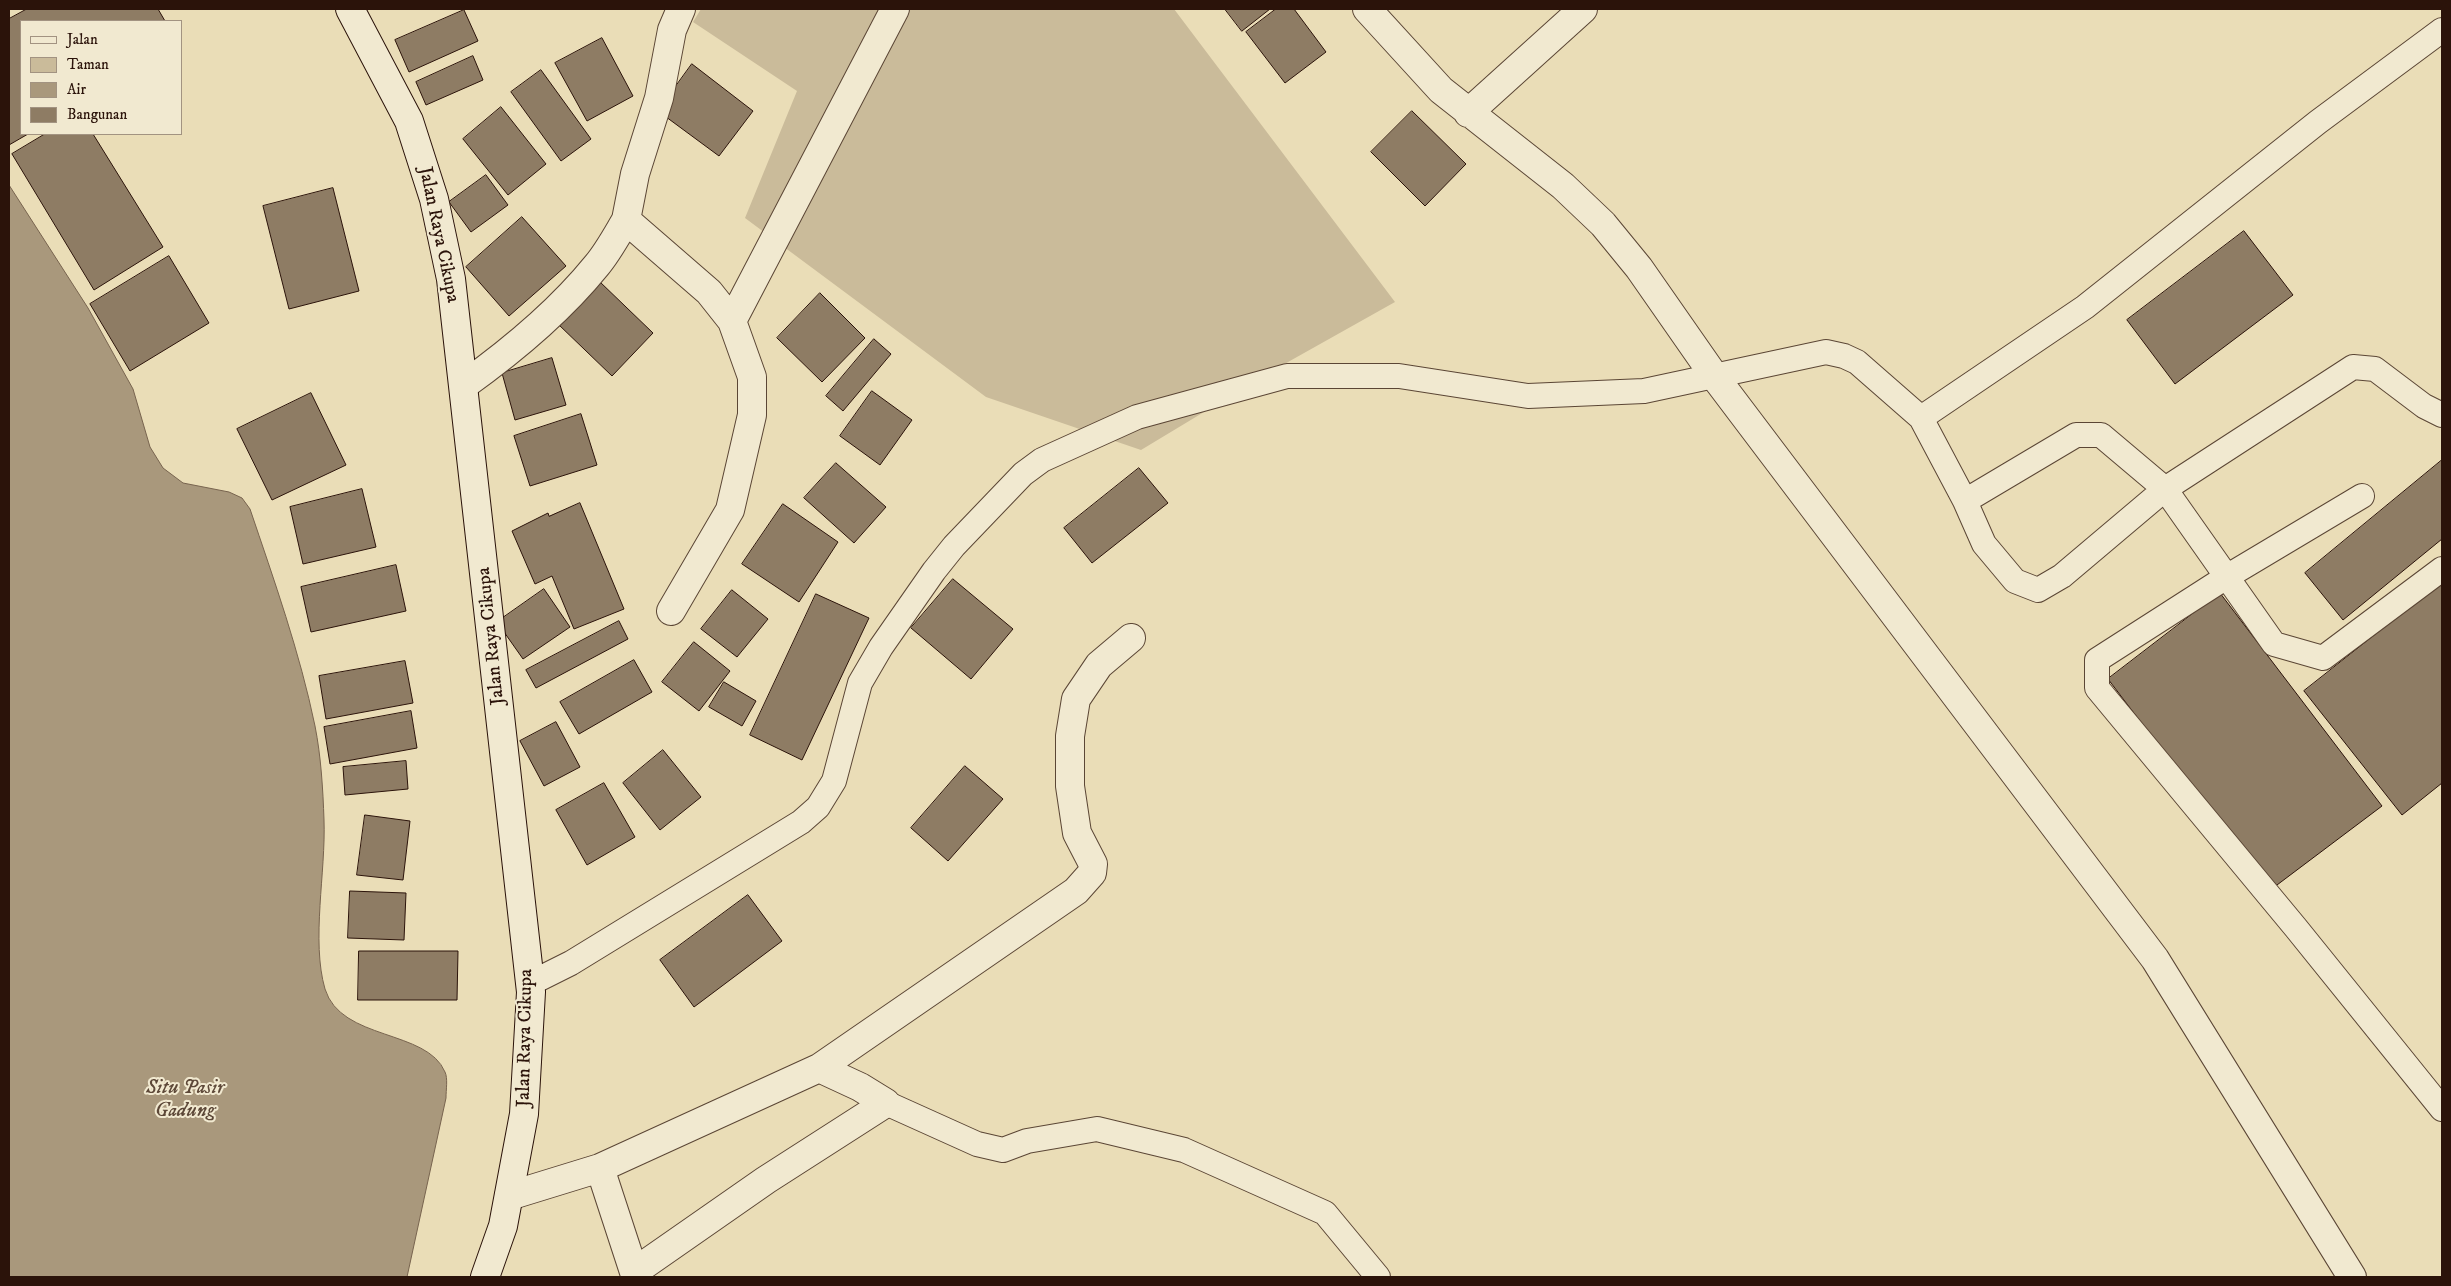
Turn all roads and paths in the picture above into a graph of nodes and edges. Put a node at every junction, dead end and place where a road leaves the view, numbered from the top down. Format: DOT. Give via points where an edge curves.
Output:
graph roads {
  1 [pos="350,9"];
  2 [pos="681,9"];
  3 [pos="895,9"];
  4 [pos="1367,9"];
  5 [pos="1583,9"];
  6 [pos="2442,30"];
  7 [pos="1468,113"];
  8 [pos="626,220"];
  9 [pos="732,321"];
  10 [pos="1715,377"];
  11 [pos="464,385"];
  12 [pos="2442,414"];
  13 [pos="1921,418"];
  14 [pos="2165,489"];
  15 [pos="2362,496"];
  16 [pos="1965,501"];
  17 [pos="2442,569"];
  18 [pos="2228,576"];
  19 [pos="671,611"];
  20 [pos="1131,638"];
  21 [pos="530,984"];
  22 [pos="819,1068"];
  23 [pos="886,1103"];
  24 [pos="2442,1109"];
  25 [pos="600,1168"];
  26 [pos="509,1196"];
  27 [pos="629,1274"];
  28 [pos="485,1277"];
  29 [pos="1378,1277"];
  30 [pos="2352,1277"];
  1 -- 11 [label="street, Jalan Raya Cikupa" via="409,121 434,199 451,279"];
  2 -- 8 [label="street" via="670,40 659,98 635,174"];
  3 -- 9 [label="street"];
  4 -- 7 [label="street" via="1440,90"];
  5 -- 7 [label="street"];
  6 -- 13 [label="lane" via="2318,122 2085,307"];
  7 -- 10 [label="street" via="1563,186 1603,224 1639,268"];
  8 -- 9 [label="street" via="709,292"];
  8 -- 11 [label="street" via="598,264 565,301 510,352"];
  9 -- 19 [label="street" via="752,377 752,415 730,510"];
  10 -- 13 [label="lane" via="1826,352 1857,362"];
  10 -- 21 [label="lane" via="1644,391 1528,396 1399,376 1287,376 1137,416 1042,460 1022,474 954,546 877,653 860,683 834,781 818,807 784,833 571,963"];
  10 -- 30 [label="street" via="2156,959"];
  11 -- 21 [label="street, Jalan Raya Cikupa"];
  12 -- 14 [label="lane" via="2424,406 2375,369 2353,366"];
  13 -- 16 [label="lane"];
  14 -- 16 [label="lane" via="2101,436 2076,436"];
  14 -- 16 [label="lane" via="2062,576 2038,590 2015,581 1984,544"];
  14 -- 18 [label="lane"];
  15 -- 18 [label="lane"];
  17 -- 18 [label="lane" via="2323,658 2274,644"];
  18 -- 24 [label="lane" via="2097,660 2097,688"];
  20 -- 22 [label="street" via="1099,665 1076,699 1070,736 1070,786 1077,833 1092,864 1092,873 1076,891"];
  21 -- 26 [label="street, Jalan Raya Cikupa" via="524,1114"];
  22 -- 23 [label="street"];
  22 -- 25 [label="street"];
  23 -- 27 [label="street"];
  23 -- 29 [label="lane" via="977,1144 1003,1150 1027,1141 1097,1129 1184,1150 1325,1213"];
  25 -- 26 [label="street"];
  25 -- 27 [label="street"];
  26 -- 28 [label="street, Jalan Raya Cikupa" via="503,1226"];
}
